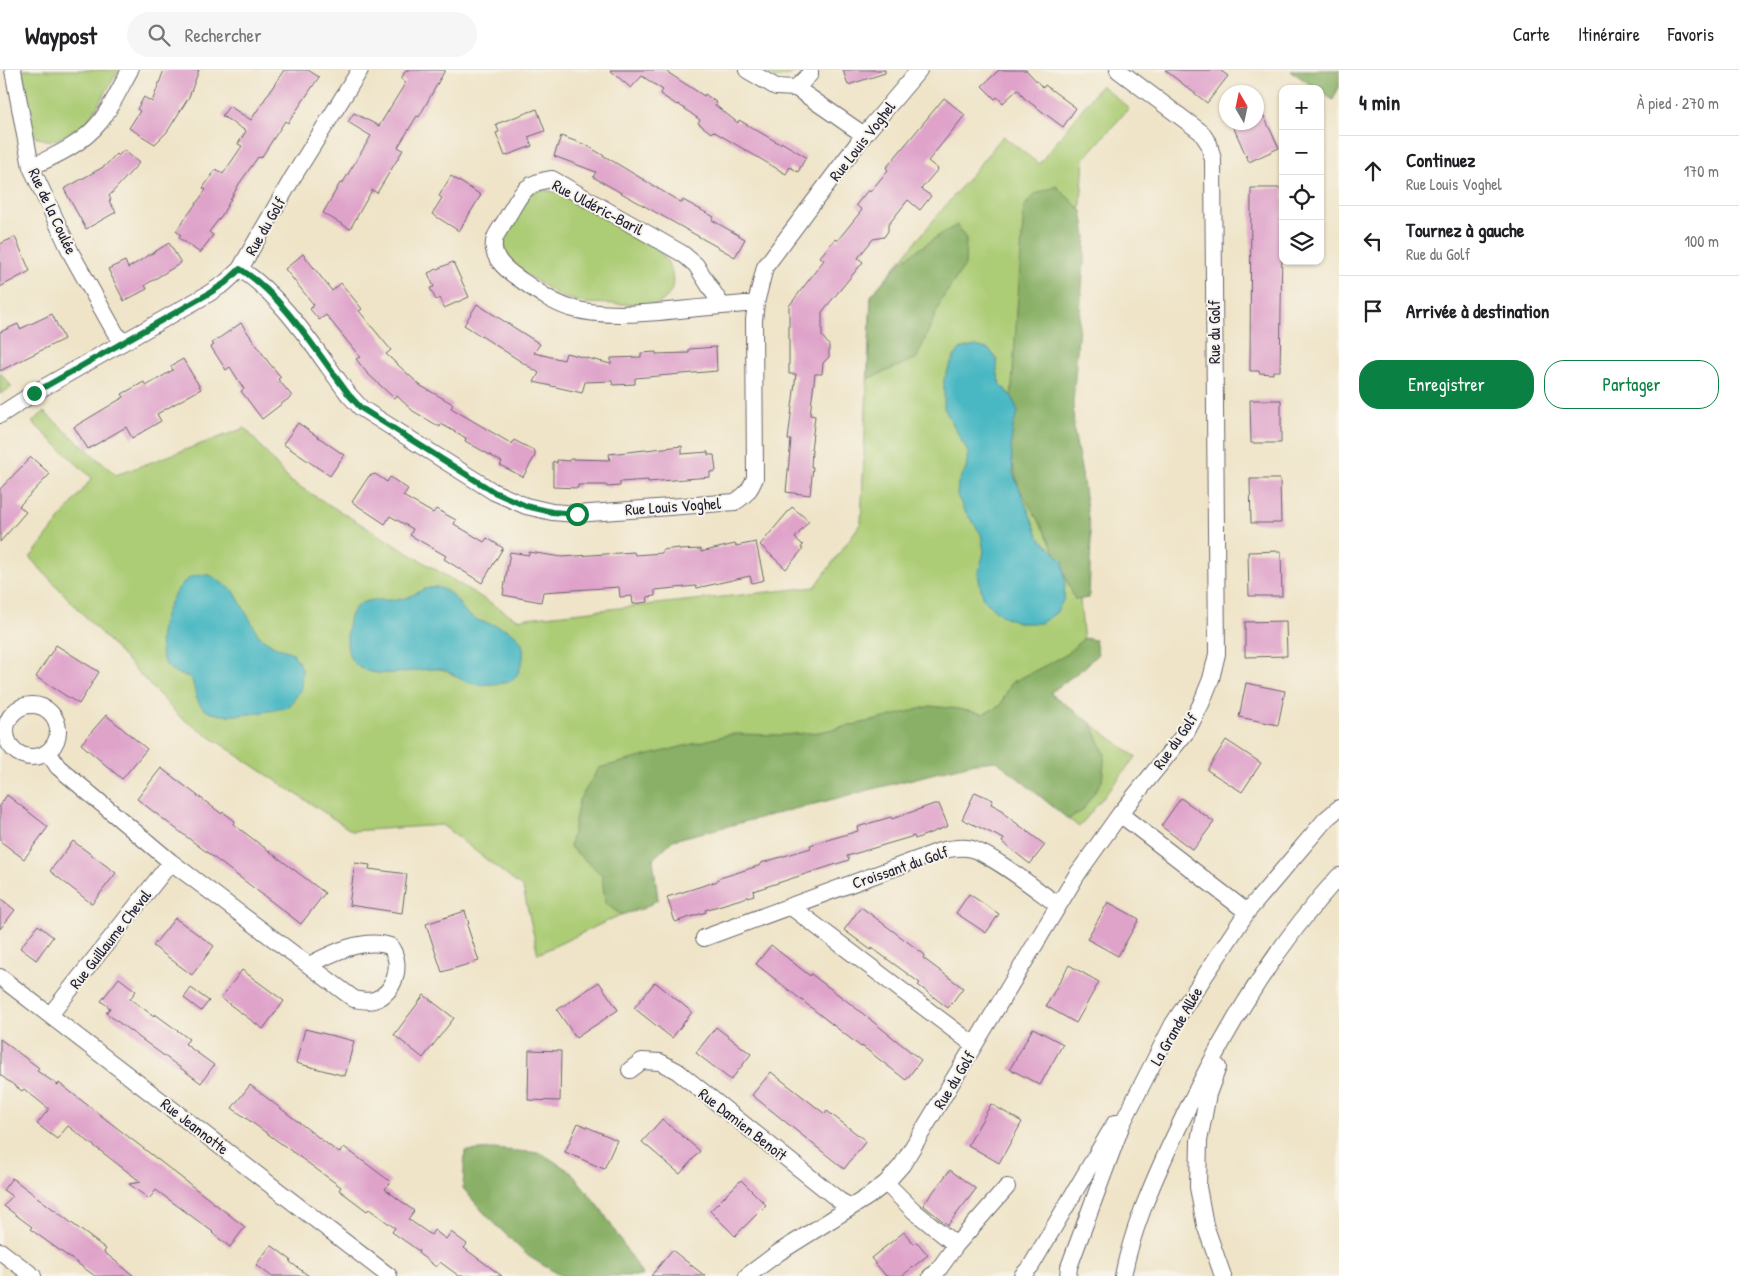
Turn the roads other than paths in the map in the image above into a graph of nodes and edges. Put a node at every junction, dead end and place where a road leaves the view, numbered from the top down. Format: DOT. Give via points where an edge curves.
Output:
graph roads {
  1 [pos="13,70"];
  2 [pos="130,70"];
  3 [pos="360,70"];
  4 [pos="747,70"];
  5 [pos="810,70"];
  6 [pos="919,70"];
  7 [pos="1118,70"];
  8 [pos="796,88"];
  9 [pos="864,135"];
  10 [pos="31,167"];
  11 [pos="240,269"];
  12 [pos="756,303"];
  13 [pos="722,306"];
  14 [pos="121,343"];
  15 [pos="0,415"];
  16 [pos="48,752"];
  17 [pos="1339,808"];
  18 [pos="1120,814"];
  19 [pos="171,862"];
  20 [pos="1339,876"];
  21 [pos="1058,905"];
  22 [pos="790,906"];
  23 [pos="1248,912"];
  24 [pos="704,938"];
  25 [pos="309,965"];
  26 [pos="0,977"];
  27 [pos="50,1015"];
  28 [pos="1235,1020"];
  29 [pos="1173,1024"];
  30 [pos="974,1046"];
  31 [pos="630,1070"];
  32 [pos="886,1183"];
  33 [pos="1007,1187"];
  34 [pos="850,1207"];
  35 [pos="956,1245"];
  36 [pos="0,1251"];
  37 [pos="33,1276"];
  38 [pos="389,1276"];
  39 [pos="747,1276"];
  40 [pos="931,1276"];
  41 [pos="1022,1276"];
  42 [pos="1068,1276"];
  43 [pos="1123,1276"];
  44 [pos="1224,1276"];
  1 -- 10 [label="street, Rue de la Coulée"];
  2 -- 10 [label="street" via="99,123 57,155"];
  3 -- 11 [label="street, Rue du Golf"];
  4 -- 8 [label="street" via="776,87"];
  5 -- 8 [label="street"];
  6 -- 9 [label="street, Rue Louis Voghel"];
  7 -- 18 [label="street, Rue du Golf" via="1201,132 1209,144 1213,160 1217,654 1201,704 1186,731"];
  8 -- 9 [label="street"];
  9 -- 12 [label="street, Rue Louis Voghel" via="765,267"];
  10 -- 14 [label="street, Rue de la Coulée" via="72,255"];
  11 -- 12 [label="street, Rue Louis Voghel" via="275,297 361,408 494,492 526,506 577,514 735,502 750,490 755,478"];
  11 -- 14 [label="street, Rue du Golf" via="208,294"];
  12 -- 13 [label="street, Rue Uldéric-Baril"];
  13 -- 13 [label="street, Rue Uldéric-Baril" via="617,314 570,308 552,301 508,271 494,251 494,239 524,190 531,184 552,179 683,254 696,265"];
  14 -- 15 [label="street, Rue du Golf"];
  16 -- 19 [label="street" via="58,767"];
  17 -- 23 [label="street, La Grande Allée" via="1326,819"];
  18 -- 21 [label="street, Rue du Golf"];
  18 -- 23 [label="street"];
  19 -- 25 [label="street"];
  19 -- 27 [label="street, Rue Guillaume Cheval"];
  20 -- 28 [label="street" via="1268,966"];
  21 -- 22 [label="street, Croissant du Golf" via="982,852 967,848 940,851"];
  21 -- 30 [label="street, Rue du Golf"];
  22 -- 24 [label="street, Croissant du Golf"];
  22 -- 30 [label="street"];
  23 -- 29 [label="street, La Grande Allée"];
  25 -- 25 [label="street" via="354,999 364,1001 374,1000 389,989 396,976 397,965 390,946 372,943"];
  26 -- 27 [label="street, Rue Jeannotte"];
  27 -- 38 [label="street, Rue Jeannotte"];
  28 -- 43 [label="street" via="1196,1089 1154,1180"];
  28 -- 44 [label="street" via="1208,1094 1199,1141 1198,1187 1205,1225"];
  29 -- 41 [label="street" via="1031,1266"];
  29 -- 42 [label="street, La Grande Allée" via="1122,1124"];
  30 -- 32 [label="street, Rue du Golf" via="902,1165"];
  31 -- 34 [label="street, Rue Damien Benoît" via="642,1061 660,1062 677,1071"];
  32 -- 34 [label="street, Rue du Golf"];
  32 -- 35 [label="street" via="914,1212"];
  33 -- 35 [label="street"];
  34 -- 39 [label="street, Rue du Golf"];
  35 -- 40 [label="street"];
  36 -- 37 [label="street"];
}
